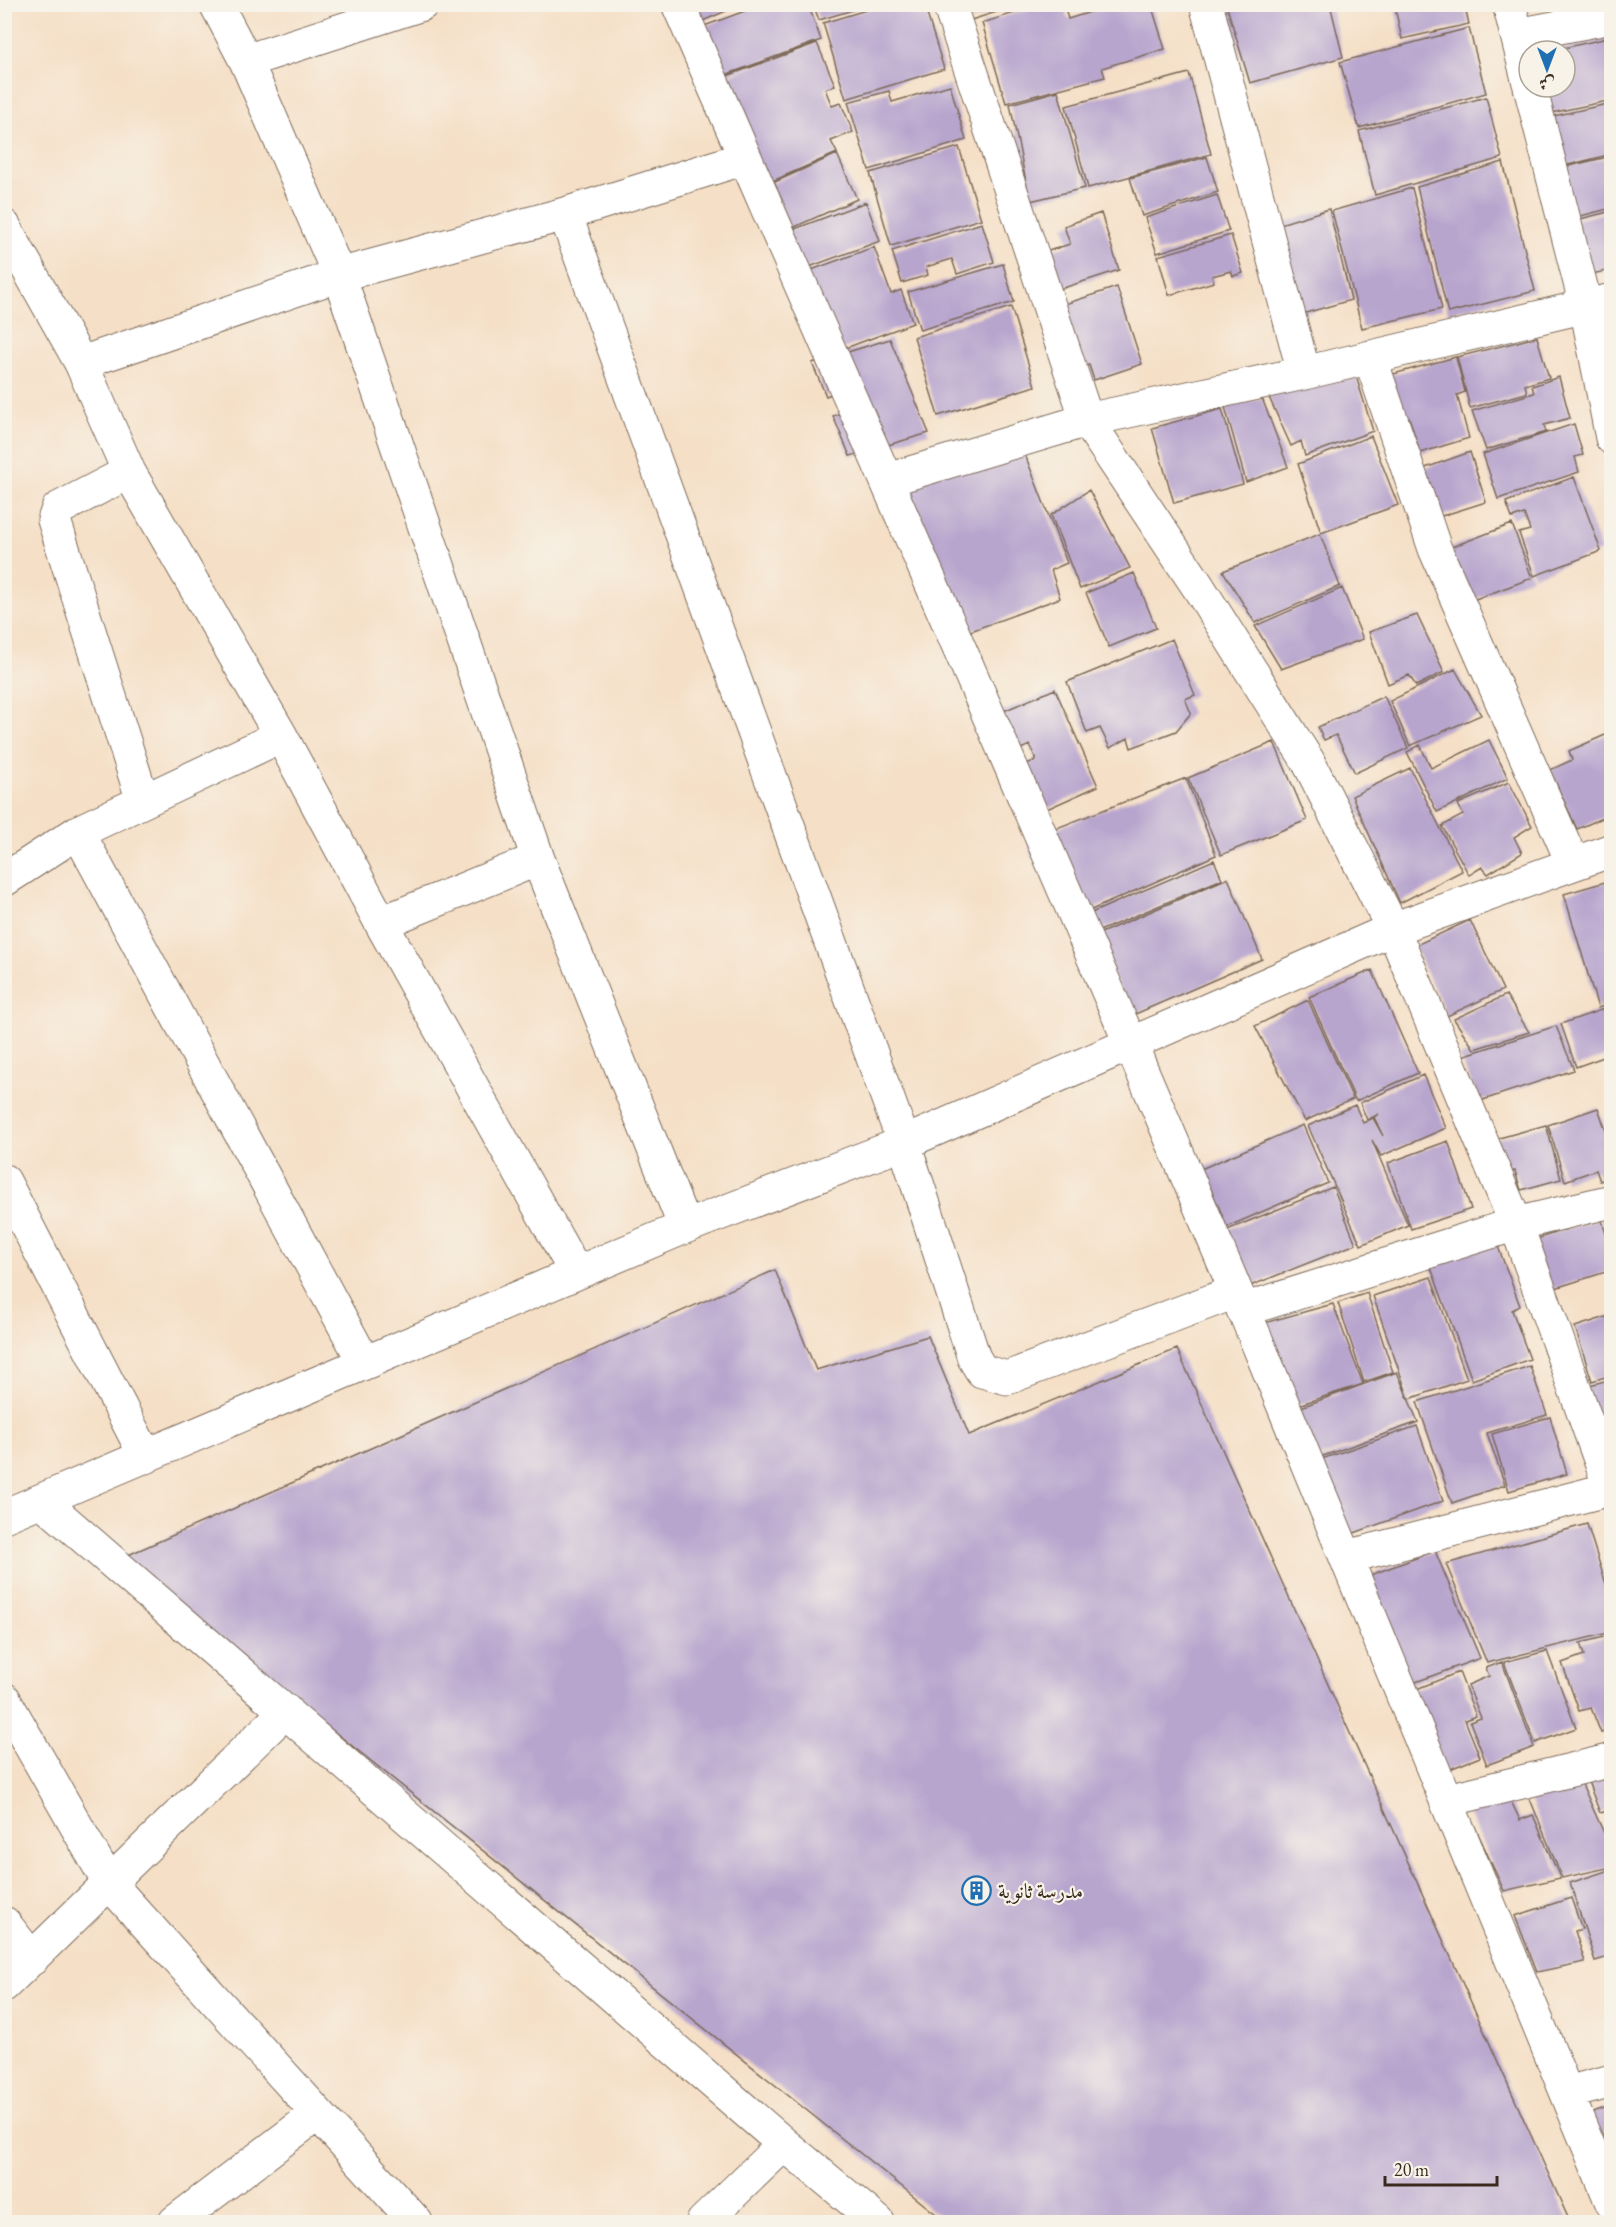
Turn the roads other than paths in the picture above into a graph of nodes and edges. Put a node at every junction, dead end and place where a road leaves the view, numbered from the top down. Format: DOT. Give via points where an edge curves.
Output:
graph roads {
  1 [pos="216,4"];
  2 [pos="422,4"];
  3 [pos="678,4"];
  4 [pos="949,4"];
  5 [pos="1206,4"];
  6 [pos="1611,17"];
  7 [pos="1513,20"];
  8 [pos="1518,39"];
  9 [pos="246,61"];
  10 [pos="1533,99"];
  11 [pos="745,158"];
  12 [pos="565,214"];
  13 [pos="4,226"];
  14 [pos="339,275"];
  15 [pos="1599,303"];
  16 [pos="1370,357"];
  17 [pos="81,363"];
  18 [pos="1304,373"];
  19 [pos="1087,420"];
  20 [pos="1611,438"];
  21 [pos="129,472"];
  22 [pos="887,480"];
  23 [pos="281,736"];
  24 [pos="144,801"];
  25 [pos="78,832"];
  26 [pos="1611,850"];
  27 [pos="538,859"];
  28 [pos="1573,864"];
  29 [pos="4,880"];
  30 [pos="381,923"];
  31 [pos="1393,929"];
  32 [pos="1130,1045"];
  33 [pos="904,1143"];
  34 [pos="4,1181"];
  35 [pos="1611,1201"];
  36 [pos="1516,1224"];
  37 [pos="685,1227"];
  38 [pos="576,1273"];
  39 [pos="1239,1301"];
  40 [pos="364,1362"];
  41 [pos="146,1457"];
  42 [pos="1611,1491"];
  43 [pos="42,1501"];
  44 [pos="4,1516"];
  45 [pos="1347,1557"];
  46 [pos="4,1699"];
  47 [pos="286,1711"];
  48 [pos="1611,1760"];
  49 [pos="1448,1800"];
  50 [pos="109,1883"];
  51 [pos="4,1923"];
  52 [pos="32,1959"];
  53 [pos="4,1985"];
  54 [pos="1611,2081"];
  55 [pos="1567,2093"];
  56 [pos="317,2114"];
  57 [pos="784,2144"];
  58 [pos="1611,2203"];
  59 [pos="175,2223"];
  60 [pos="416,2223"];
  61 [pos="703,2223"];
  62 [pos="878,2223"];
  1 -- 9 [label="street"];
  2 -- 9 [label="street"];
  3 -- 11 [label="street"];
  4 -- 19 [label="street"];
  5 -- 18 [label="street"];
  6 -- 7 [label="street"];
  7 -- 8 [label="street"];
  9 -- 14 [label="street"];
  10 -- 15 [label="street"];
  11 -- 12 [label="street"];
  11 -- 22 [label="street"];
  12 -- 14 [label="street"];
  12 -- 33 [label="street"];
  13 -- 17 [label="street"];
  14 -- 17 [label="street"];
  14 -- 27 [label="street"];
  15 -- 16 [label="street"];
  15 -- 20 [label="street"];
  16 -- 18 [label="street"];
  16 -- 28 [label="street" via="1435,549"];
  17 -- 21 [label="street"];
  18 -- 19 [label="street"];
  19 -- 22 [label="street"];
  19 -- 31 [label="street" via="1308,761"];
  21 -- 23 [label="street"];
  21 -- 24 [label="street" via="58,509 54,520"];
  22 -- 32 [label="street"];
  23 -- 24 [label="street"];
  23 -- 30 [label="street"];
  24 -- 25 [label="street"];
  25 -- 29 [label="street"];
  25 -- 40 [label="street"];
  26 -- 28 [label="street"];
  27 -- 30 [label="street"];
  27 -- 37 [label="street"];
  28 -- 31 [label="street"];
  30 -- 38 [label="street"];
  31 -- 32 [label="street"];
  31 -- 36 [label="street"];
  32 -- 33 [label="street"];
  32 -- 39 [label="street"];
  33 -- 37 [label="street"];
  33 -- 39 [label="street" via="974,1358 982,1371 1007,1378"];
  34 -- 41 [label="street"];
  35 -- 36 [label="street"];
  36 -- 39 [label="street"];
  36 -- 42 [label="street"];
  37 -- 38 [label="street"];
  38 -- 40 [label="street"];
  39 -- 45 [label="street"];
  40 -- 41 [label="street"];
  41 -- 43 [label="street"];
  42 -- 45 [label="street"];
  43 -- 44 [label="street"];
  43 -- 47 [label="street"];
  45 -- 49 [label="street"];
  46 -- 50 [label="street"];
  47 -- 50 [label="street"];
  47 -- 57 [label="street"];
  48 -- 49 [label="street"];
  49 -- 55 [label="street"];
  50 -- 52 [label="street"];
  50 -- 56 [label="street"];
  51 -- 52 [label="street"];
  52 -- 53 [label="street"];
  54 -- 55 [label="street"];
  55 -- 58 [label="street"];
  56 -- 59 [label="street"];
  56 -- 60 [label="street"];
  57 -- 61 [label="street"];
  57 -- 62 [label="street"];
}
